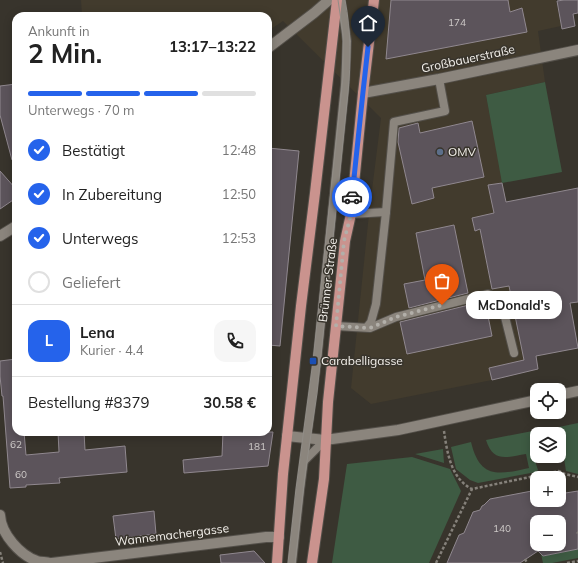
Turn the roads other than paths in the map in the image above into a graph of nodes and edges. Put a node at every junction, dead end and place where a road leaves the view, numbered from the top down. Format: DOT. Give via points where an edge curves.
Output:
graph roads {
  1 [pos="328,0"];
  2 [pos="338,0"];
  3 [pos="341,0"];
  4 [pos="374,0"];
  5 [pos="272,45"];
  6 [pos="578,50"];
  7 [pos="439,79"];
  8 [pos="363,92"];
  9 [pos="386,212"];
  10 [pos="351,214"];
  11 [pos="12,228"];
  12 [pos="0,236"];
  13 [pos="336,326"];
  14 [pos="368,327"];
  15 [pos="514,353"];
  16 [pos="578,391"];
  17 [pos="566,394"];
  18 [pos="530,401"];
  19 [pos="287,436"];
  20 [pos="307,438"];
  21 [pos="325,440"];
  22 [pos="303,462"];
  23 [pos="0,515"];
  24 [pos="279,538"];
  25 [pos="69,562"];
  26 [pos="51,563"];
  27 [pos="276,563"];
  28 [pos="292,563"];
  29 [pos="312,563"];
  1 -- 5 [label="street"];
  2 -- 19 [label="main road, Brünner Straße" via="300,306"];
  3 -- 20 [label="lane" via="346,27 347,64"];
  4 -- 8 [label="main road, Brünner Straße"];
  6 -- 7 [label="street, Großbauerstraße"];
  7 -- 8 [label="street, Großbauerstraße"];
  7 -- 9 [label="lane" via="445,111 394,122"];
  8 -- 10 [label="main road, Brünner Straße"];
  9 -- 10 [label="lane"];
  9 -- 14 [label="lane" via="376,304"];
  10 -- 13 [label="main road, Brünner Straße" via="344,241"];
  11 -- 12 [label="street"];
  13 -- 14 [label="lane"];
  13 -- 21 [label="main road, Brünner Straße"];
  14 -- 15 [label="lane" via="396,317 488,294 501,301"];
  16 -- 17 [label="street"];
  18 -- 21 [label="street" via="398,430"];
  19 -- 20 [label="street"];
  19 -- 24 [label="main road, Brünner Straße"];
  20 -- 21 [label="street"];
  20 -- 22 [label="lane"];
  21 -- 22 [label="lane"];
  21 -- 29 [label="main road, Brünner Straße" via="324,479"];
  22 -- 28 [label="lane"];
  23 -- 26 [label="street" via="3,529 11,541 28,556"];
  24 -- 25 [label="street, Wannemachergasse" via="266,537"];
  24 -- 27 [label="main road, Brünner Straße"];
  25 -- 26 [label="street, Wannemachergasse"];
}
